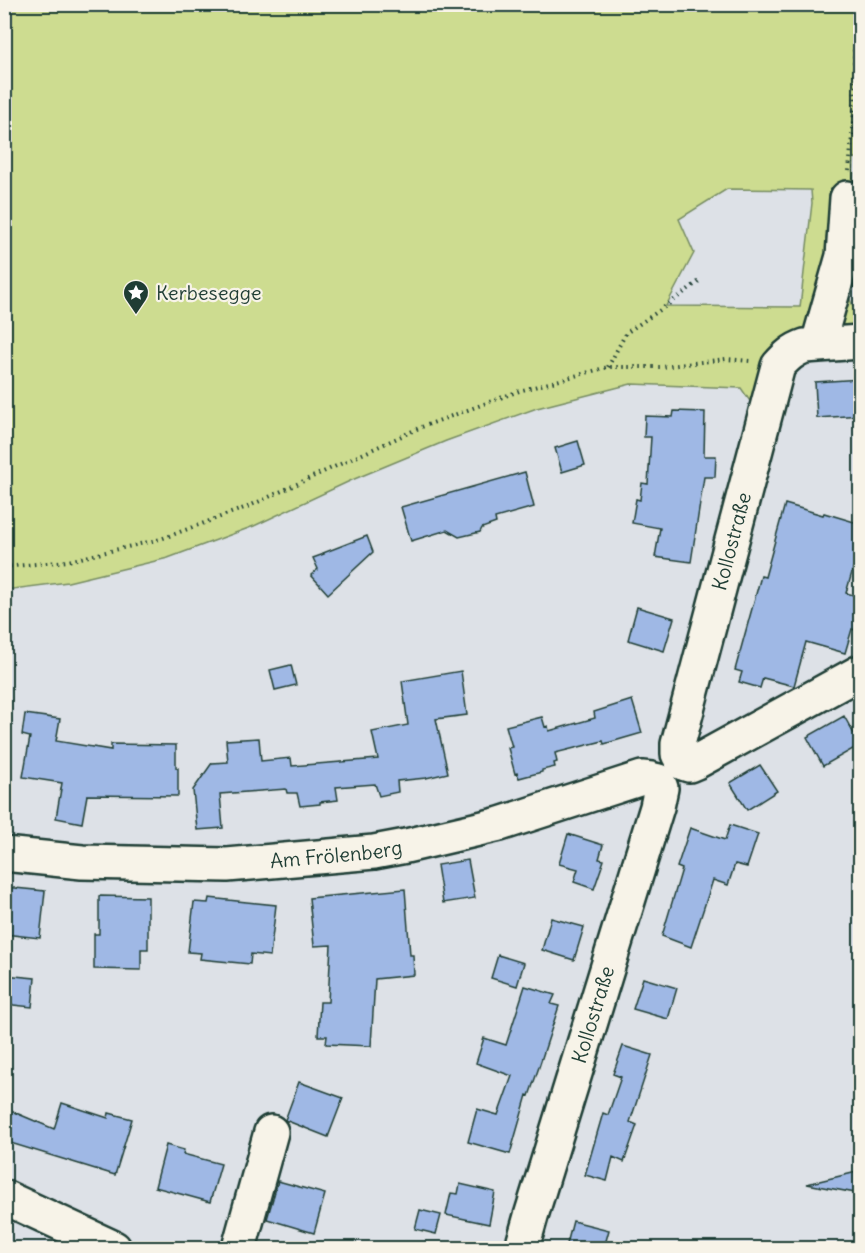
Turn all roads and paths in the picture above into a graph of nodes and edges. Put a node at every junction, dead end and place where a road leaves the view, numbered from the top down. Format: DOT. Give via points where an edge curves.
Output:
graph roads {
  1 [pos="861,23"];
  2 [pos="847,198"];
  3 [pos="702,279"];
  4 [pos="861,342"];
  5 [pos="818,344"];
  6 [pos="778,366"];
  7 [pos="608,367"];
  8 [pos="4,567"];
  9 [pos="861,672"];
  10 [pos="670,772"];
  11 [pos="4,854"];
  12 [pos="271,1132"];
  13 [pos="4,1197"];
  14 [pos="114,1248"];
  15 [pos="239,1248"];
  16 [pos="522,1248"];
  1 -- 2 [label="path" via="854,46 855,100"];
  2 -- 5 [label="street" via="843,256"];
  3 -- 7 [label="path" via="626,333"];
  4 -- 5 [label="street"];
  5 -- 6 [label="street" via="798,348"];
  6 -- 7 [label="path" via="726,359 663,367"];
  6 -- 10 [label="street, Kollostraße" via="678,744 680,759"];
  7 -- 8 [label="path" via="519,392 419,428 247,507 161,539 68,561"];
  9 -- 10 [label="street, Am Frölenberg" via="696,762"];
  10 -- 11 [label="street, Am Frölenberg" via="500,824 374,852 227,865 82,862"];
  10 -- 16 [label="street, Kollostraße" via="661,788"];
  12 -- 15 [label="street"];
  13 -- 14 [label="street"];
}
